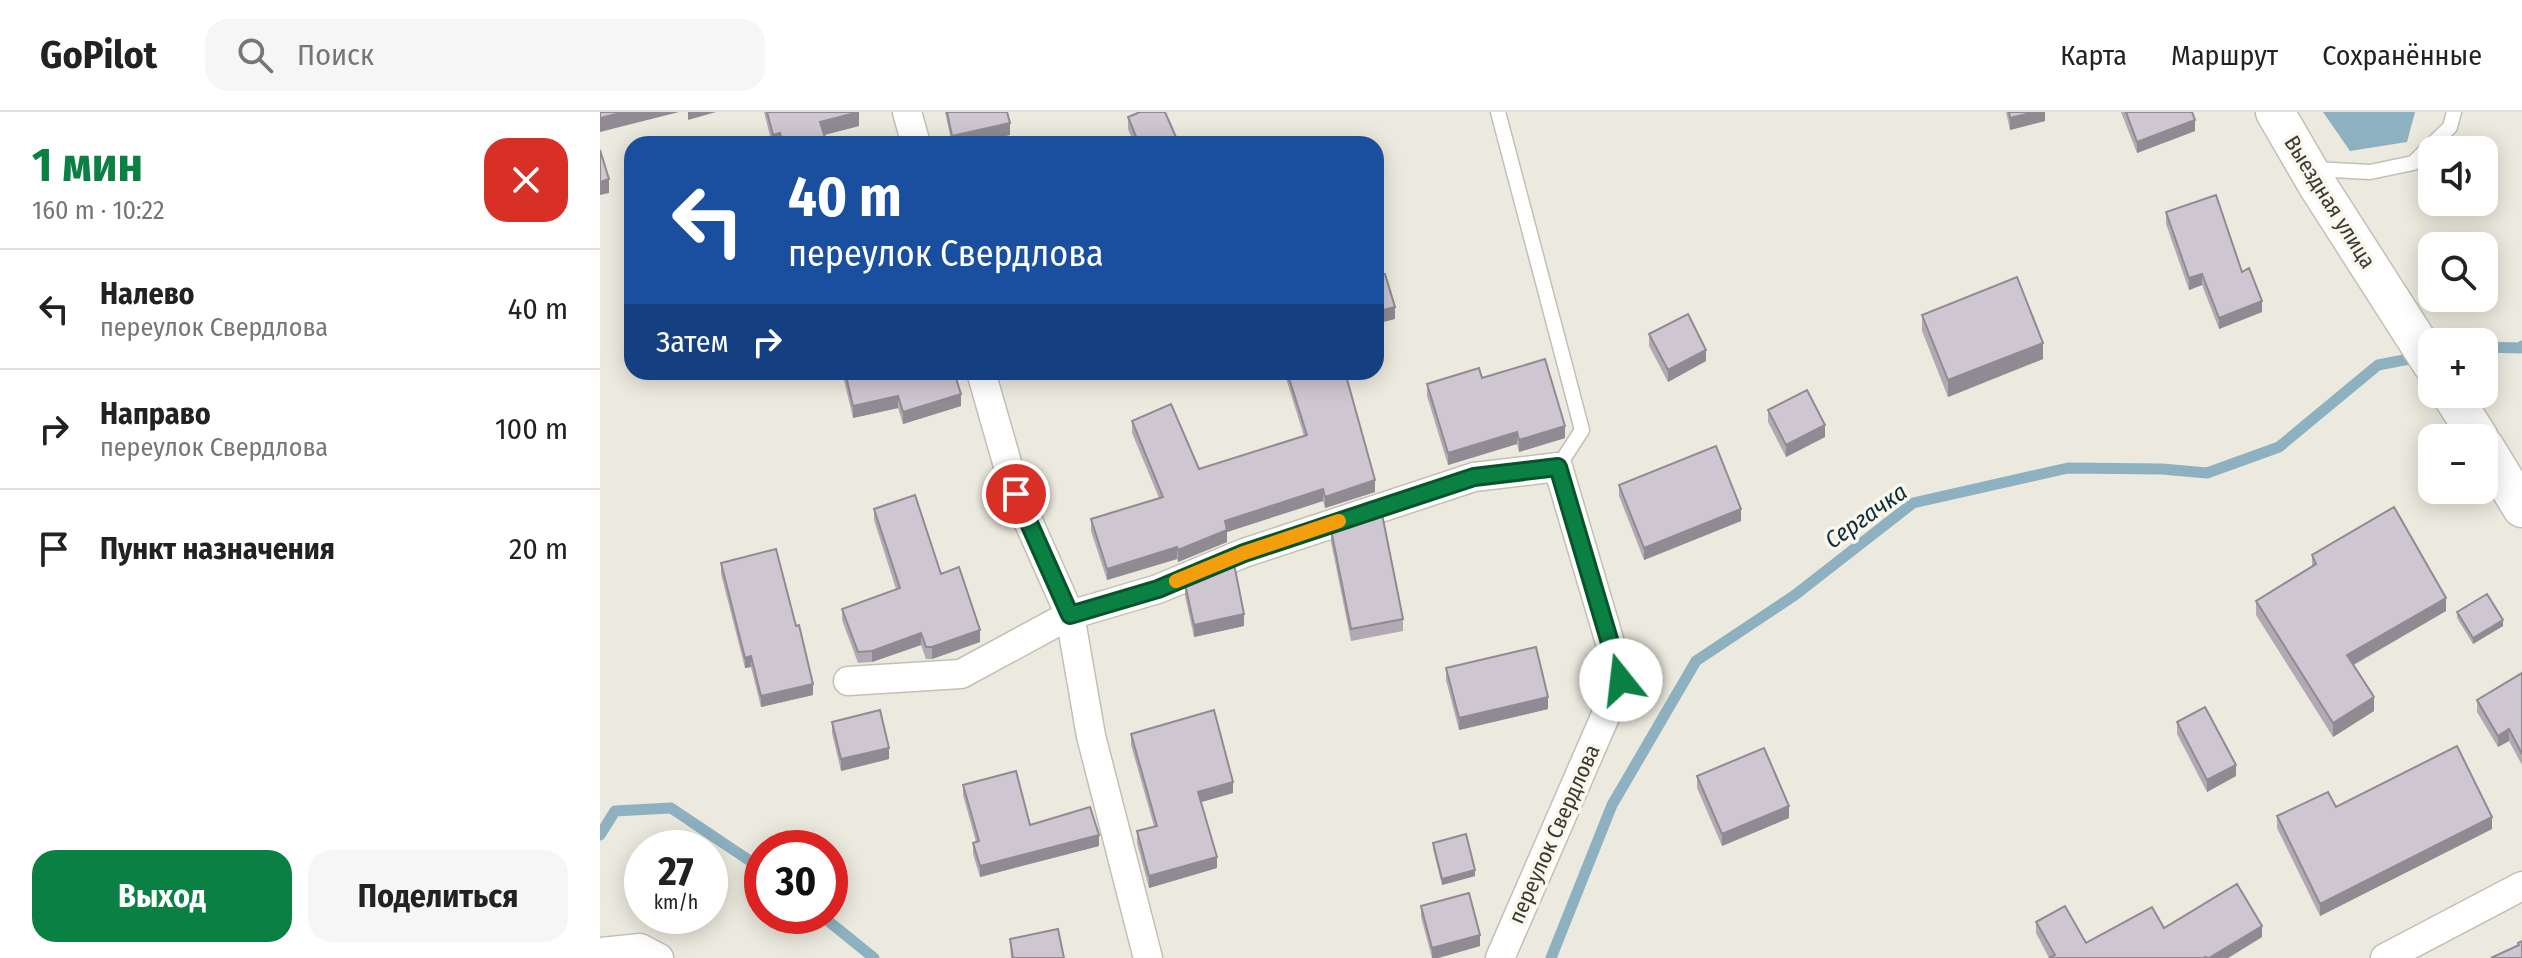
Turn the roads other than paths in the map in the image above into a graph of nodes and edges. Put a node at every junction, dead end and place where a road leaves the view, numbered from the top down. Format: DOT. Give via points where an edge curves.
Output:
graph roads {
  1 [pos="907,112"];
  2 [pos="1498,112"];
  3 [pos="2275,112"];
  4 [pos="2454,112"];
  5 [pos="914,136"];
  6 [pos="2308,168"];
  7 [pos="2418,342"];
  8 [pos="983,380"];
  9 [pos="1558,467"];
  10 [pos="2498,467"];
  11 [pos="2520,502"];
  12 [pos="1070,615"];
  13 [pos="848,681"];
  14 [pos="2522,886"];
  15 [pos="600,952"];
  16 [pos="659,958"];
  17 [pos="1148,958"];
  18 [pos="1500,958"];
  19 [pos="2385,958"];
  1 -- 5 [label="street"];
  2 -- 9 [label="lane" via="1582,430"];
  3 -- 6 [label="street, Выездная улица"];
  4 -- 6 [label="lane" via="2450,127 2413,163 2370,172"];
  6 -- 7 [label="street, Выездная улица"];
  8 -- 12 [label="street" via="1016,494"];
  9 -- 12 [label="street" via="1474,477"];
  9 -- 18 [label="street, переулок Свердлова" via="1621,680"];
  10 -- 11 [label="street"];
  12 -- 13 [label="street" via="961,674"];
  12 -- 17 [label="street" via="1091,736"];
  14 -- 19 [label="street"];
  15 -- 16 [label="street" via="640,948"];
}
